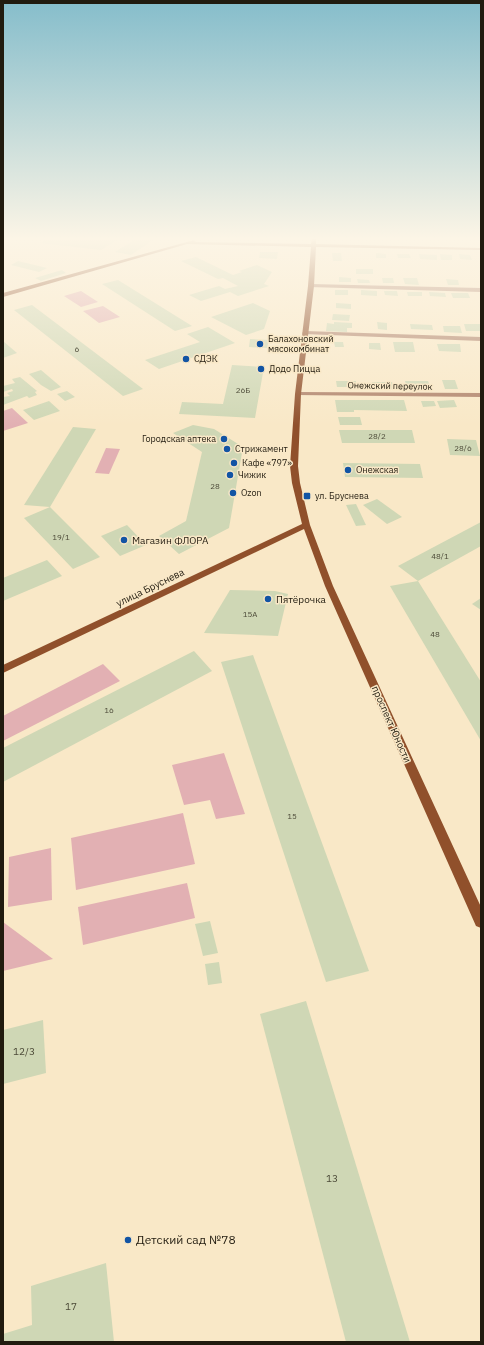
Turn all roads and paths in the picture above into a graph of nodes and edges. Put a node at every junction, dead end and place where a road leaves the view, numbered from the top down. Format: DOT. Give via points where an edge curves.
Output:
graph roads {
  1 [pos="309,301"];
  2 [pos="305,333"];
  3 [pos="481,339"];
  4 [pos="298,394"];
  5 [pos="481,395"];
  6 [pos="306,525"];
  7 [pos="3,669"];
  8 [pos="481,922"];
  1 -- 2 [label="main road, проспект Юности"];
  2 -- 3 [label="street"];
  2 -- 4 [label="main road, проспект Юности"];
  4 -- 5 [label="street, Онежский переулок"];
  4 -- 6 [label="main road, проспект Юности" via="294,466"];
  6 -- 7 [label="main road, улица Бруснева"];
  6 -- 8 [label="main road, проспект Юности" via="329,586"];
}
